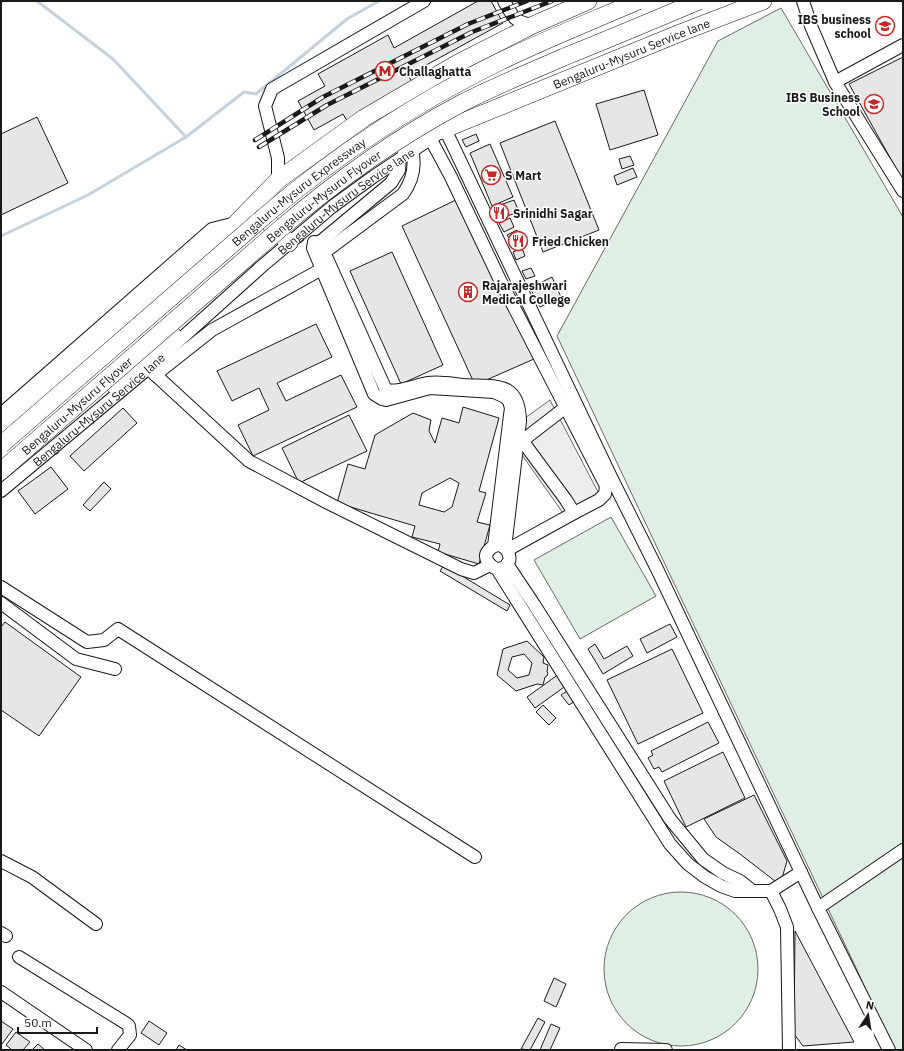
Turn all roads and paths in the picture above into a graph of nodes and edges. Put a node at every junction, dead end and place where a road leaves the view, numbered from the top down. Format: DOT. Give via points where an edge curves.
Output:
graph roads {
  1 [pos="424,1"];
  2 [pos="504,1"];
  3 [pos="588,1"];
  4 [pos="638,1"];
  5 [pos="698,1"];
  6 [pos="803,1"];
  7 [pos="756,4"];
  8 [pos="533,25"];
  9 [pos="903,45"];
  10 [pos="835,82"];
  11 [pos="445,129"];
  12 [pos="430,138"];
  13 [pos="412,150"];
  14 [pos="400,158"];
  15 [pos="278,180"];
  16 [pos="903,191"];
  17 [pos="252,206"];
  18 [pos="236,223"];
  19 [pos="286,240"];
  20 [pos="318,250"];
  21 [pos="326,267"];
  22 [pos="151,371"];
  23 [pos="566,407"];
  24 [pos="1,414"];
  25 [pos="1,428"];
  26 [pos="516,435"];
  27 [pos="1,445"];
  28 [pos="1,471"];
  29 [pos="1,480"];
  30 [pos="1,491"];
  31 [pos="574,513"];
  32 [pos="502,548"];
  33 [pos="498,566"];
  34 [pos="1,587"];
  35 [pos="1,603"];
  36 [pos="115,669"];
  37 [pos="655,796"];
  38 [pos="644,801"];
  39 [pos="903,850"];
  40 [pos="475,857"];
  41 [pos="1,861"];
  42 [pos="801,872"];
  43 [pos="751,890"];
  44 [pos="771,892"];
  45 [pos="818,908"];
  46 [pos="96,924"];
  47 [pos="19,957"];
  48 [pos="1,992"];
  49 [pos="621,1049"];
  50 [pos="86,1050"];
  51 [pos="118,1050"];
  52 [pos="666,1050"];
  53 [pos="789,1050"];
  54 [pos="889,1050"];
  1 -- 15 [label="street" via="272,89 265,106 278,158"];
  2 -- 8 [label="street" via="513,18 518,22"];
  3 -- 8 [label="highway, Bengaluru-Mysuru Expressway"];
  4 -- 27 [label="highway, Bengaluru-Mysuru Expressway, bridge" via="500,61 420,104 356,145 284,200"];
  5 -- 28 [label="highway, Bengaluru-Mysuru Flyover, bridge" via="512,79 398,140 285,224"];
  6 -- 10 [label="street"];
  7 -- 11 [label="highway, Bengaluru-Mysuru Service lane"];
  8 -- 15 [label="highway, Bengaluru-Mysuru Expressway" via="458,63 364,118"];
  9 -- 10 [label="street"];
  10 -- 16 [label="street"];
  11 -- 12 [label="street, Bengaluru-Mysuru Service lane"];
  11 -- 19 [label="highway" via="416,137 362,172 302,220"];
  11 -- 42 [label="street"];
  12 -- 13 [label="street, Bengaluru-Mysuru Service lane"];
  12 -- 23 [label="street"];
  13 -- 14 [label="street, Bengaluru-Mysuru Service lane"];
  13 -- 20 [label="street" via="414,169 403,194"];
  14 -- 19 [label="street, Bengaluru-Mysuru Service lane"];
  14 -- 20 [label="street" via="399,170 391,183"];
  15 -- 17 [label="highway, Bengaluru-Mysuru Expressway"];
  17 -- 18 [label="highway, Bengaluru-Mysuru Expressway"];
  17 -- 19 [label="highway"];
  18 -- 24 [label="street, Bengaluru-Mysuru Expressway" via="212,229"];
  18 -- 25 [label="highway, Bengaluru-Mysuru Expressway" via="215,244 98,341 40,396"];
  19 -- 22 [label="street, Bengaluru-Mysuru Service lane"];
  19 -- 29 [label="highway"];
  20 -- 21 [label="street"];
  21 -- 22 [label="street" via="212,330"];
  21 -- 26 [label="street" via="374,394 382,399 391,400 430,386 499,386 509,391 517,402 520,415"];
  22 -- 30 [label="street, Bengaluru-Mysuru Service lane"];
  22 -- 33 [label="street" via="249,461 461,569 474,573"];
  23 -- 26 [label="street"];
  23 -- 31 [label="street" via="606,486 605,494 599,500"];
  26 -- 31 [label="street"];
  26 -- 32 [label="street"];
  31 -- 32 [label="street"];
  32 -- 33 [label="street" via="510,557"];
  32 -- 33 [label="street" via="488,551 486,555 488,562"];
  33 -- 37 [label="street"];
  33 -- 38 [label="street"];
  34 -- 40 [label="street" via="87,642 104,640 118,629"];
  35 -- 36 [label="street" via="76,659"];
  37 -- 38 [label="street"];
  37 -- 43 [label="street" via="670,819 703,859"];
  38 -- 43 [label="street" via="670,844 688,864 721,886 735,891"];
  39 -- 45 [label="street"];
  41 -- 46 [label="street" via="32,877"];
  42 -- 44 [label="street"];
  42 -- 45 [label="street"];
  43 -- 44 [label="street"];
  44 -- 53 [label="street" via="787,927"];
  45 -- 54 [label="street"];
  47 -- 51 [label="street" via="130,1026 130,1035"];
  48 -- 50 [label="street"];
  49 -- 52 [label="street"];
}
